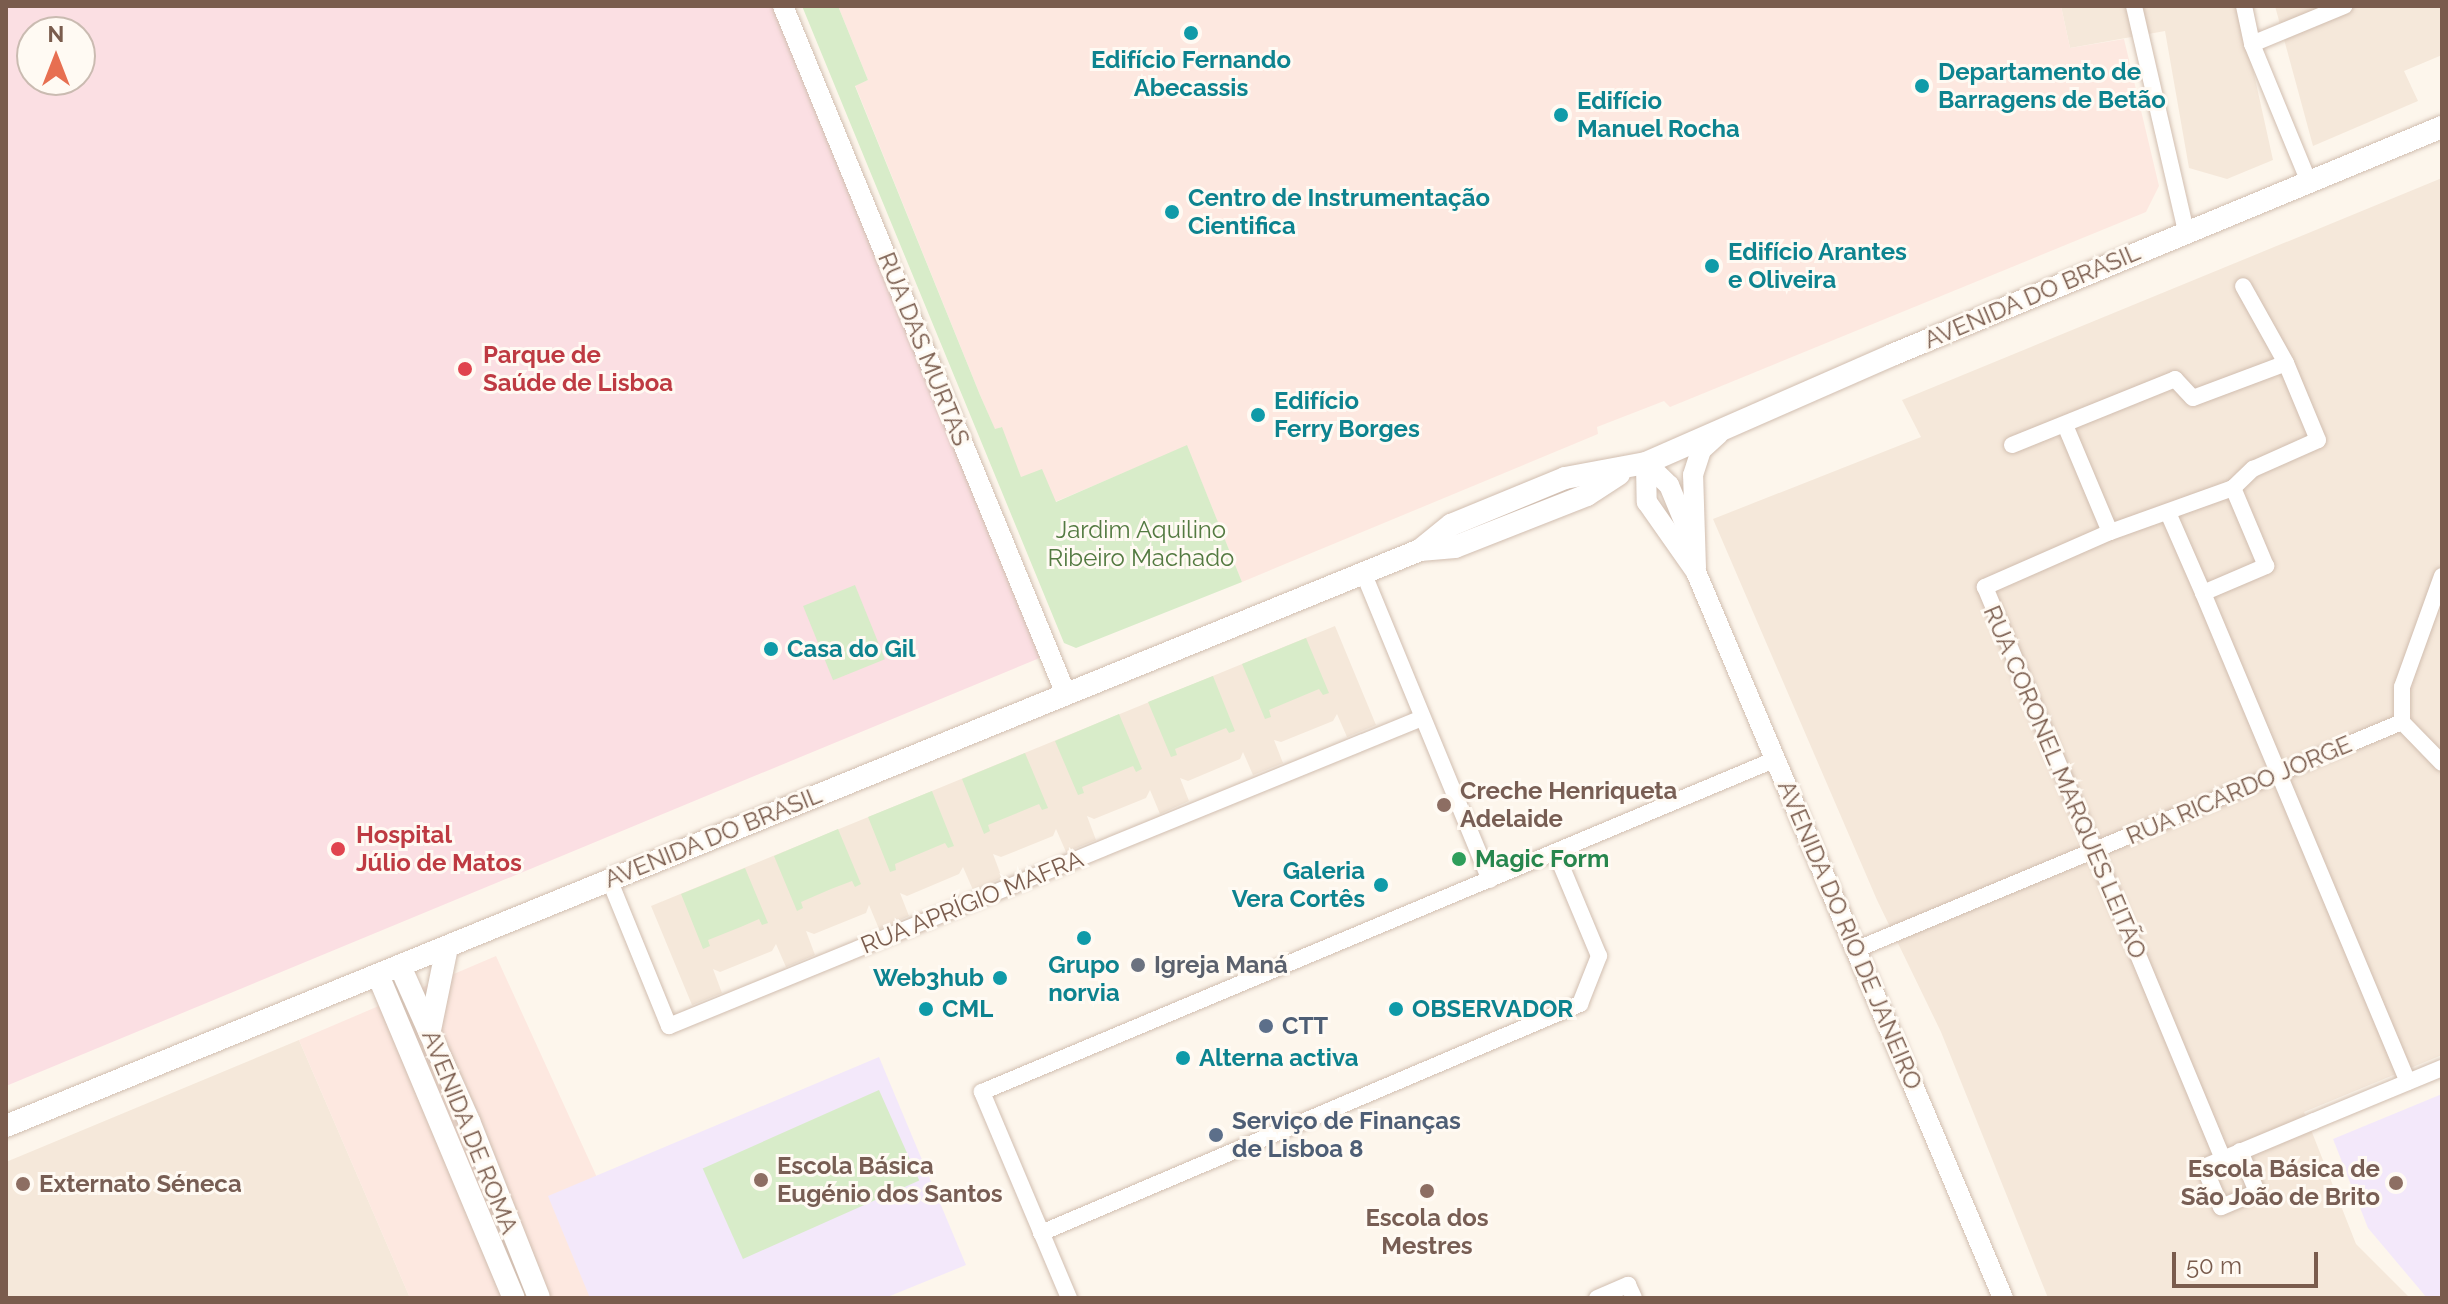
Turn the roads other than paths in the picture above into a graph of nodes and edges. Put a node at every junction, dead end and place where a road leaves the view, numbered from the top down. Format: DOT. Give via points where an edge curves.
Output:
graph roads {
  1 [pos="783,6"];
  2 [pos="2134,6"];
  3 [pos="2244,6"];
  4 [pos="2344,6"];
  5 [pos="2252,44"];
  6 [pos="2442,127"];
  7 [pos="2309,182"];
  8 [pos="2186,232"];
  9 [pos="2243,286"];
  10 [pos="2286,363"];
  11 [pos="2065,425"];
  12 [pos="1724,431"];
  13 [pos="2012,445"];
  14 [pos="1635,467"];
  15 [pos="2233,488"];
  16 [pos="2169,515"];
  17 [pos="2110,532"];
  18 [pos="1693,542"];
  19 [pos="1363,572"];
  20 [pos="1696,572"];
  21 [pos="2442,576"];
  22 [pos="2203,593"];
  23 [pos="1065,692"];
  24 [pos="1422,718"];
  25 [pos="2402,722"];
  26 [pos="1776,759"];
  27 [pos="2442,763"];
  28 [pos="2279,773"];
  29 [pos="2094,851"];
  30 [pos="1556,853"];
  31 [pos="609,879"];
  32 [pos="1490,880"];
  33 [pos="447,947"];
  34 [pos="1855,950"];
  35 [pos="400,966"];
  36 [pos="378,975"];
  37 [pos="430,1030"];
  38 [pos="2442,1068"];
  39 [pos="2408,1082"];
  40 [pos="6,1126"];
  41 [pos="2240,1151"];
  42 [pos="2223,1159"];
  43 [pos="1041,1233"];
  44 [pos="1631,1291"];
  45 [pos="514,1298"];
  46 [pos="539,1298"];
  47 [pos="1069,1298"];
  48 [pos="1597,1298"];
  49 [pos="2003,1298"];
  1 -- 23 [label="street, RUA DAS MURTAS"];
  2 -- 8 [label="street"];
  3 -- 5 [label="street"];
  4 -- 5 [label="street"];
  5 -- 7 [label="street"];
  6 -- 7 [label="main road, AVENIDA DO BRASIL"];
  7 -- 8 [label="main road, AVENIDA DO BRASIL"];
  8 -- 12 [label="main road, AVENIDA DO BRASIL"];
  9 -- 10 [label="street"];
  10 -- 11 [label="street" via="2193,398 2175,379"];
  10 -- 15 [label="street, RUA CORONEL MARQUES LEITÃO" via="2318,440 2253,469"];
  11 -- 13 [label="street"];
  11 -- 17 [label="street"];
  12 -- 14 [label="main road, AVENIDA DO BRASIL"];
  12 -- 18 [label="street, AVENIDA DO RIO DE JANEIRO" via="1706,443 1696,463"];
  14 -- 18 [label="street, AVENIDA DO RIO DE JANEIRO" via="1669,485"];
  14 -- 19 [label="main road, AVENIDA DO BRASIL" via="1565,478 1451,525 1420,550"];
  14 -- 20 [label="street, AVENIDA DO RIO DE JANEIRO" via="1647,502"];
  15 -- 16 [label="street, RUA CORONEL MARQUES LEITÃO"];
  15 -- 22 [label="street" via="2266,566"];
  16 -- 17 [label="street, RUA CORONEL MARQUES LEITÃO"];
  16 -- 22 [label="street"];
  17 -- 29 [label="street, RUA CORONEL MARQUES LEITÃO" via="1985,587"];
  18 -- 20 [label="street, AVENIDA DO RIO DE JANEIRO"];
  19 -- 23 [label="main road, AVENIDA DO BRASIL"];
  19 -- 24 [label="street"];
  20 -- 26 [label="street, AVENIDA DO RIO DE JANEIRO"];
  21 -- 25 [label="street" via="2402,687"];
  22 -- 28 [label="street"];
  23 -- 31 [label="main road, AVENIDA DO BRASIL"];
  24 -- 31 [label="street, RUA APRÍGIO MAFRA" via="669,1026"];
  24 -- 32 [label="street"];
  25 -- 27 [label="street"];
  25 -- 28 [label="street, RUA RICARDO JORGE"];
  26 -- 30 [label="street"];
  26 -- 34 [label="street, AVENIDA DO RIO DE JANEIRO"];
  28 -- 29 [label="street, RUA RICARDO JORGE"];
  28 -- 39 [label="street"];
  29 -- 34 [label="street, RUA RICARDO JORGE"];
  29 -- 42 [label="street, RUA CORONEL MARQUES LEITÃO"];
  30 -- 32 [label="street"];
  30 -- 43 [label="street" via="1599,956 1580,1004"];
  31 -- 33 [label="main road, AVENIDA DO BRASIL"];
  32 -- 43 [label="street" via="982,1092"];
  33 -- 35 [label="main road, AVENIDA DO BRASIL"];
  33 -- 37 [label="main road"];
  34 -- 49 [label="street, AVENIDA DO RIO DE JANEIRO"];
  35 -- 36 [label="main road, AVENIDA DO BRASIL"];
  35 -- 37 [label="main road, AVENIDA DE ROMA"];
  36 -- 40 [label="main road, AVENIDA DO BRASIL"];
  36 -- 45 [label="main road, AVENIDA DE ROMA"];
  37 -- 46 [label="main road, AVENIDA DE ROMA"];
  38 -- 39 [label="street"];
  39 -- 41 [label="street"];
  41 -- 42 [label="street"];
  41 -- 42 [label="street" via="2257,1192 2221,1207 2204,1167"];
  43 -- 47 [label="street"];
  44 -- 48 [label="street"];
}
